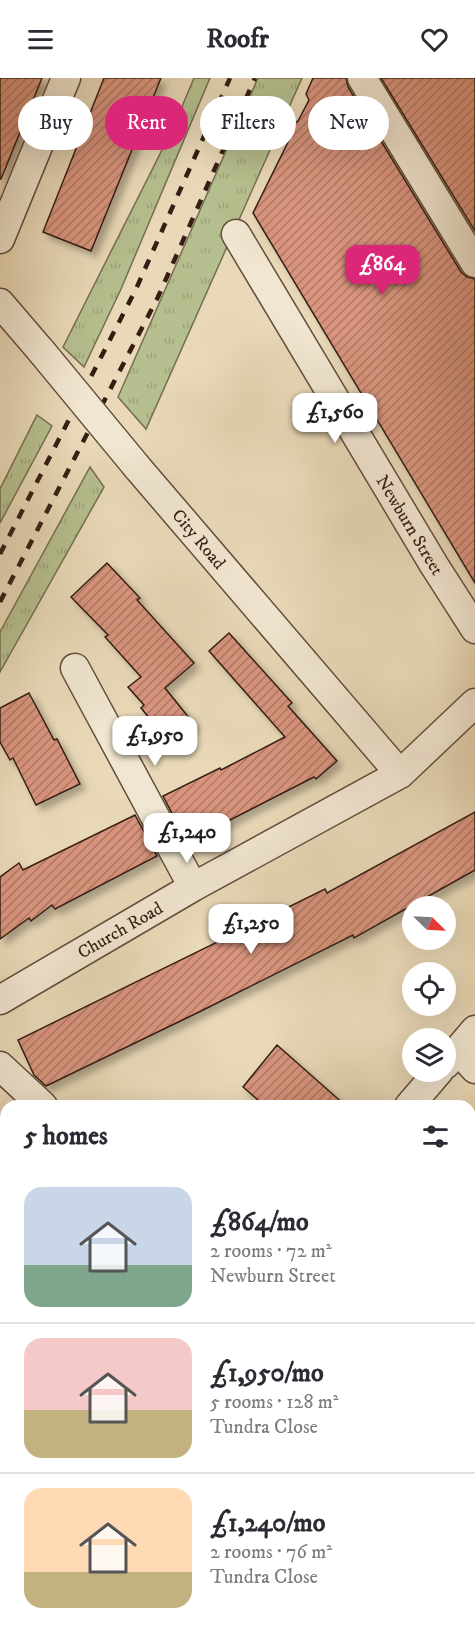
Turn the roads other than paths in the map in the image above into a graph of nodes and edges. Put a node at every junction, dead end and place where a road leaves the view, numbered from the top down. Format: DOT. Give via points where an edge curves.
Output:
graph roads {
  1 [pos="66,78"];
  2 [pos="362,78"];
  3 [pos="236,234"];
  4 [pos="0,239"];
  5 [pos="475,262"];
  6 [pos="0,303"];
  7 [pos="475,629"];
  8 [pos="75,668"];
  9 [pos="475,703"];
  10 [pos="399,774"];
  11 [pos="193,887"];
  12 [pos="0,1000"];
  13 [pos="0,1066"];
  14 [pos="430,1082"];
  15 [pos="37,1100"];
  16 [pos="414,1100"];
  1 -- 4 [label="street"];
  2 -- 5 [label="street"];
  3 -- 7 [label="street, Newburn Street"];
  6 -- 10 [label="street, City Road, bridge"];
  8 -- 11 [label="street"];
  9 -- 10 [label="street, Church Road"];
  10 -- 11 [label="street, Church Road"];
  11 -- 12 [label="street, Church Road"];
  13 -- 15 [label="street"];
  14 -- 16 [label="street"];
}
